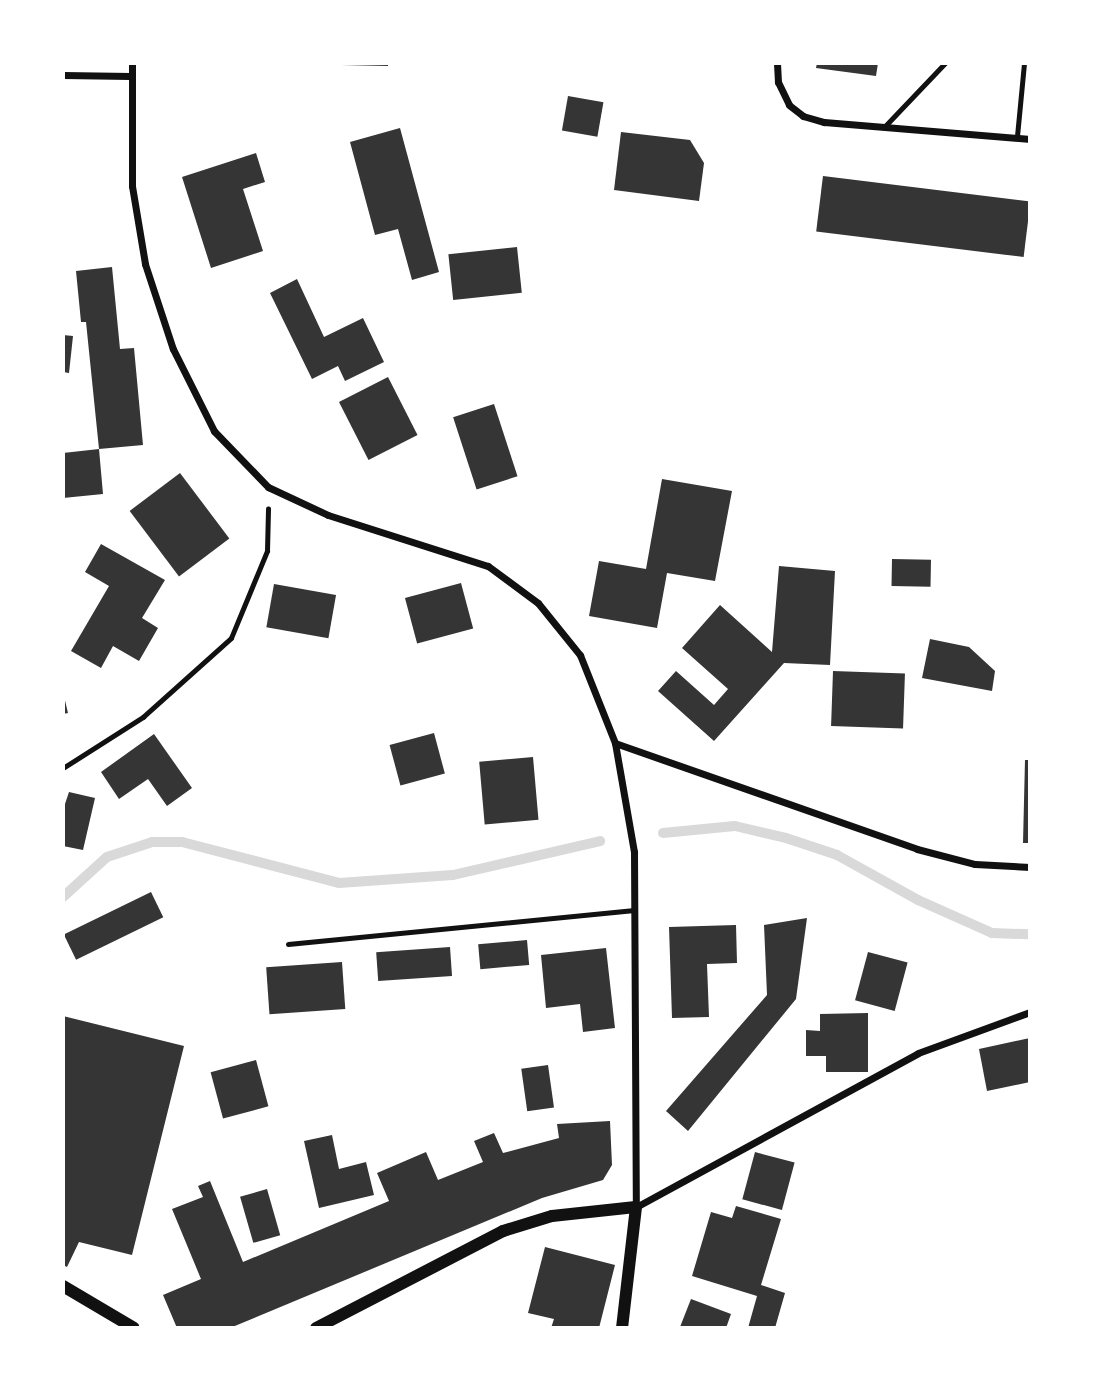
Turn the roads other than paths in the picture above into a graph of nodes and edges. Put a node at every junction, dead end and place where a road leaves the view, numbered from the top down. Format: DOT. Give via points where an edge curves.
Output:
graph roads {
  1 [pos="132,63"];
  2 [pos="777,63"];
  3 [pos="945,63"];
  4 [pos="1024,63"];
  5 [pos="63,75"];
  6 [pos="130,76"];
  7 [pos="885,126"];
  8 [pos="1017,136"];
  9 [pos="1030,139"];
  10 [pos="615,743"];
  11 [pos="1030,867"];
  12 [pos="634,910"];
  13 [pos="288,944"];
  14 [pos="1030,1012"];
  15 [pos="636,1207"];
  16 [pos="63,1286"];
  17 [pos="134,1328"];
  18 [pos="316,1328"];
  19 [pos="622,1328"];
  1 -- 6 [label="street"];
  2 -- 7 [label="street" via="778,82 789,104 803,117"];
  3 -- 7 [label="lane"];
  4 -- 8 [label="lane"];
  5 -- 6 [label="street"];
  6 -- 10 [label="street" via="134,199 145,264 173,349 214,431 268,487 328,515 488,566 538,603 580,655"];
  7 -- 8 [label="street"];
  8 -- 9 [label="street"];
  10 -- 11 [label="street" via="917,849 975,864"];
  10 -- 12 [label="street" via="634,852"];
  12 -- 13 [label="lane"];
  12 -- 15 [label="street"];
  14 -- 15 [label="street" via="918,1053"];
  15 -- 18 [label="street" via="552,1216 503,1231"];
  15 -- 19 [label="street"];
  16 -- 17 [label="street"];
}
